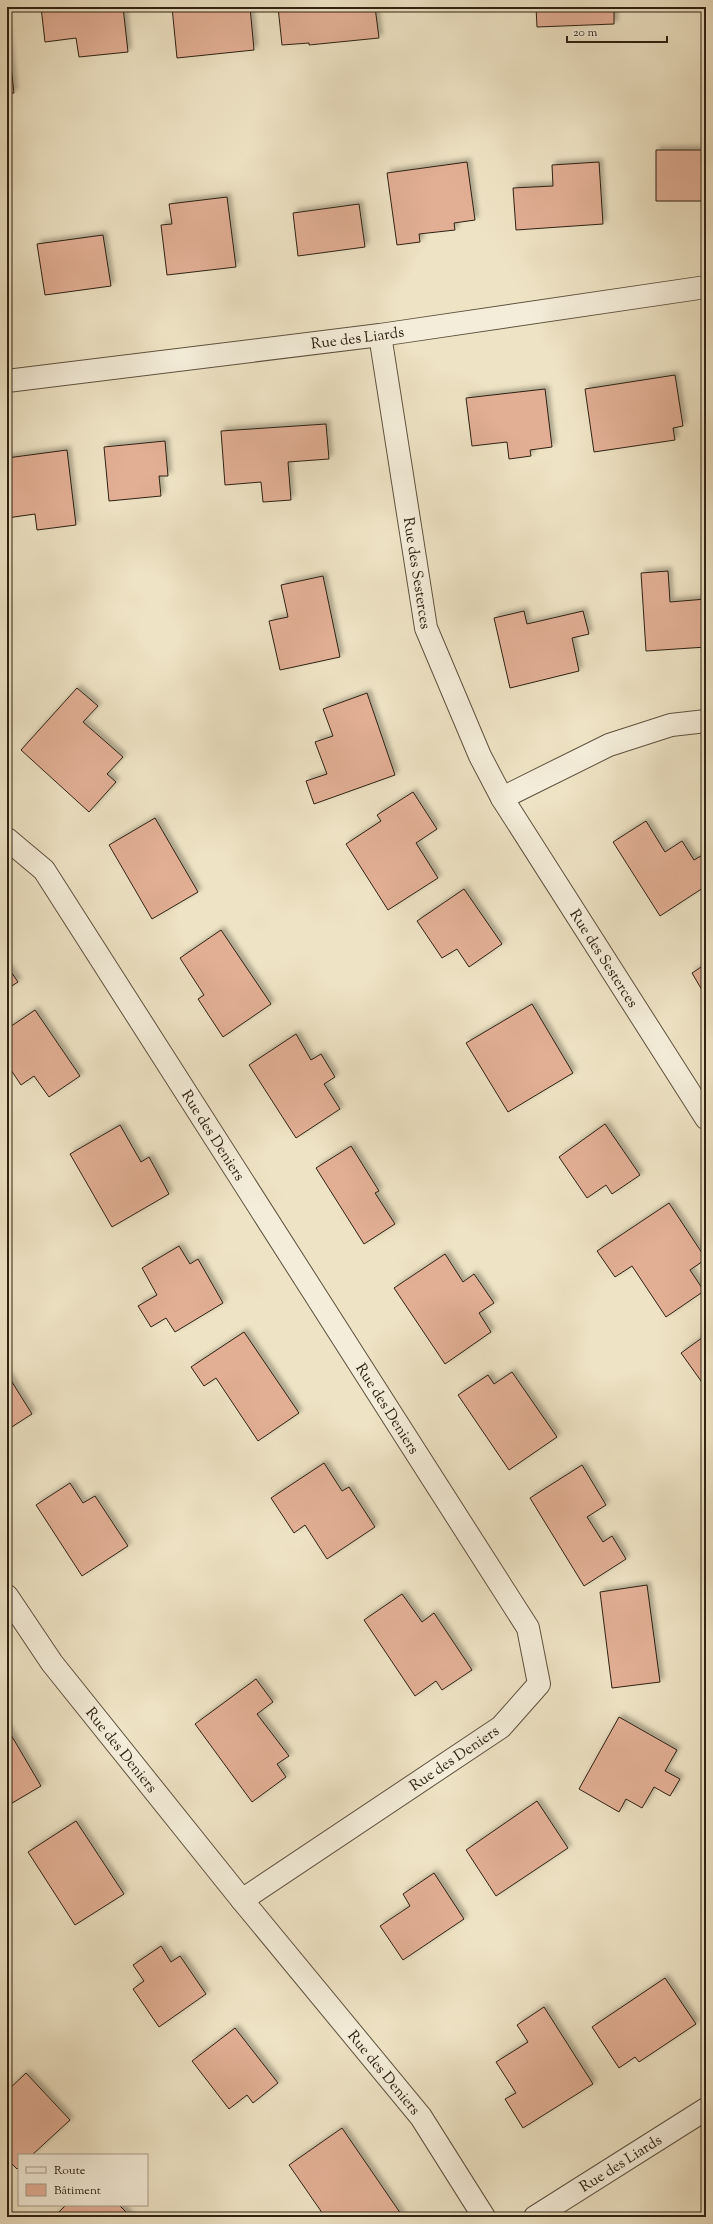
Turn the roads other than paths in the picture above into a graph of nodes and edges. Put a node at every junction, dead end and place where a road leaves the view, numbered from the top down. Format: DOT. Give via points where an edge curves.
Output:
graph roads {
  1 [pos="706,287"];
  2 [pos="380,334"];
  3 [pos="7,382"];
  4 [pos="706,721"];
  5 [pos="502,798"];
  6 [pos="7,839"];
  7 [pos="706,1118"];
  8 [pos="7,1596"];
  9 [pos="242,1900"];
  10 [pos="706,2109"];
  11 [pos="484,2217"];
  12 [pos="535,2217"];
  1 -- 2 [label="street, Rue des Liards"];
  2 -- 3 [label="street, Rue des Liards"];
  2 -- 5 [label="street, Rue des Sesterces" via="426,628 480,756"];
  4 -- 5 [label="street" via="671,725 609,745"];
  5 -- 7 [label="street, Rue des Sesterces"];
  6 -- 9 [label="street, Rue des Deniers" via="44,870 528,1628 539,1684 501,1727"];
  8 -- 9 [label="street, Rue des Deniers" via="52,1663"];
  9 -- 11 [label="street, Rue des Deniers" via="421,2117"];
  10 -- 12 [label="street, Rue des Liards"];
}
